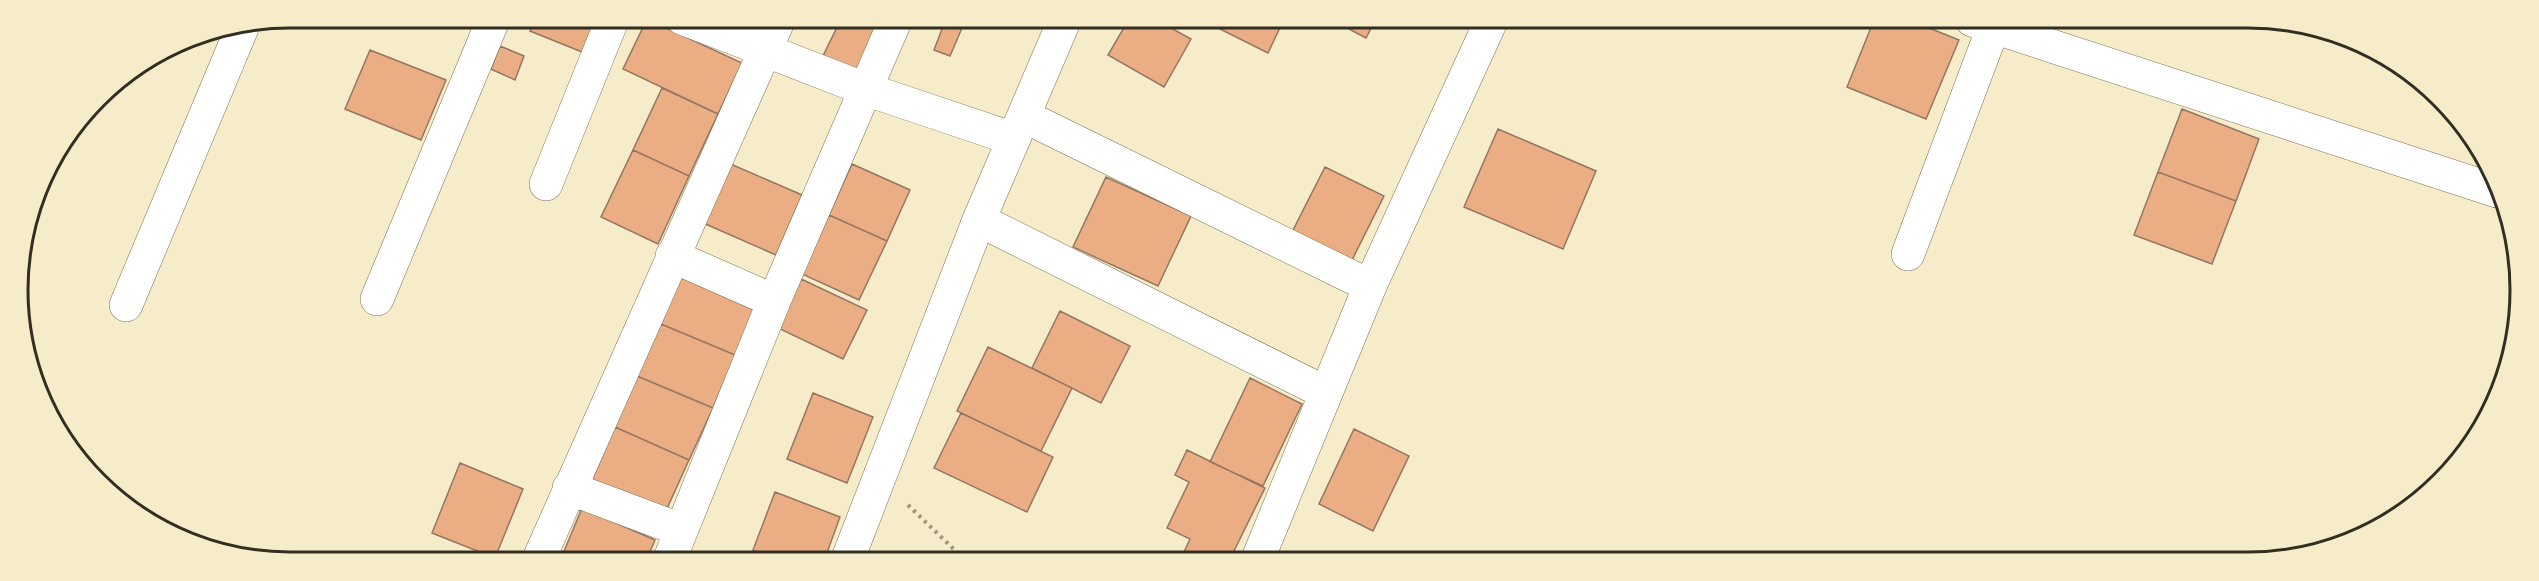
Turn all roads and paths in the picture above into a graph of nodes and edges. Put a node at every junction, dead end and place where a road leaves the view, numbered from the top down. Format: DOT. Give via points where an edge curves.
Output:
graph roads {
  1 [pos="490,28"];
  2 [pos="609,28"];
  3 [pos="708,28"];
  4 [pos="775,28"];
  5 [pos="892,28"];
  6 [pos="1061,28"];
  7 [pos="1488,28"];
  8 [pos="1985,28"];
  9 [pos="2005,28"];
  10 [pos="240,34"];
  11 [pos="765,50"];
  12 [pos="865,88"];
  13 [pos="1019,128"];
  14 [pos="546,184"];
  15 [pos="2490,188"];
  16 [pos="979,220"];
  17 [pos="1908,254"];
  18 [pos="672,256"];
  19 [pos="1370,286"];
  20 [pos="376,300"];
  21 [pos="774,301"];
  22 [pos="126,305"];
  23 [pos="1326,393"];
  24 [pos="880,477"];
  25 [pos="569,488"];
  26 [pos="681,530"];
  27 [pos="542,552"];
  28 [pos="672,552"];
  29 [pos="851,552"];
  30 [pos="957,552"];
  31 [pos="1261,552"];
  1 -- 20 [label="street"];
  2 -- 14 [label="street"];
  3 -- 11 [label="street"];
  4 -- 11 [label="street"];
  5 -- 12 [label="street"];
  6 -- 13 [label="street"];
  7 -- 19 [label="street"];
  8 -- 17 [label="street"];
  9 -- 15 [label="street"];
  10 -- 22 [label="street"];
  11 -- 12 [label="street"];
  11 -- 18 [label="street"];
  12 -- 13 [label="street"];
  12 -- 21 [label="street"];
  13 -- 16 [label="street"];
  13 -- 19 [label="street"];
  16 -- 23 [label="street"];
  16 -- 24 [label="street"];
  18 -- 21 [label="street"];
  18 -- 25 [label="street"];
  19 -- 23 [label="street"];
  21 -- 26 [label="street"];
  23 -- 31 [label="street"];
  24 -- 29 [label="street"];
  24 -- 30 [label="path"];
  25 -- 26 [label="street"];
  25 -- 27 [label="street"];
  26 -- 28 [label="street"];
}
